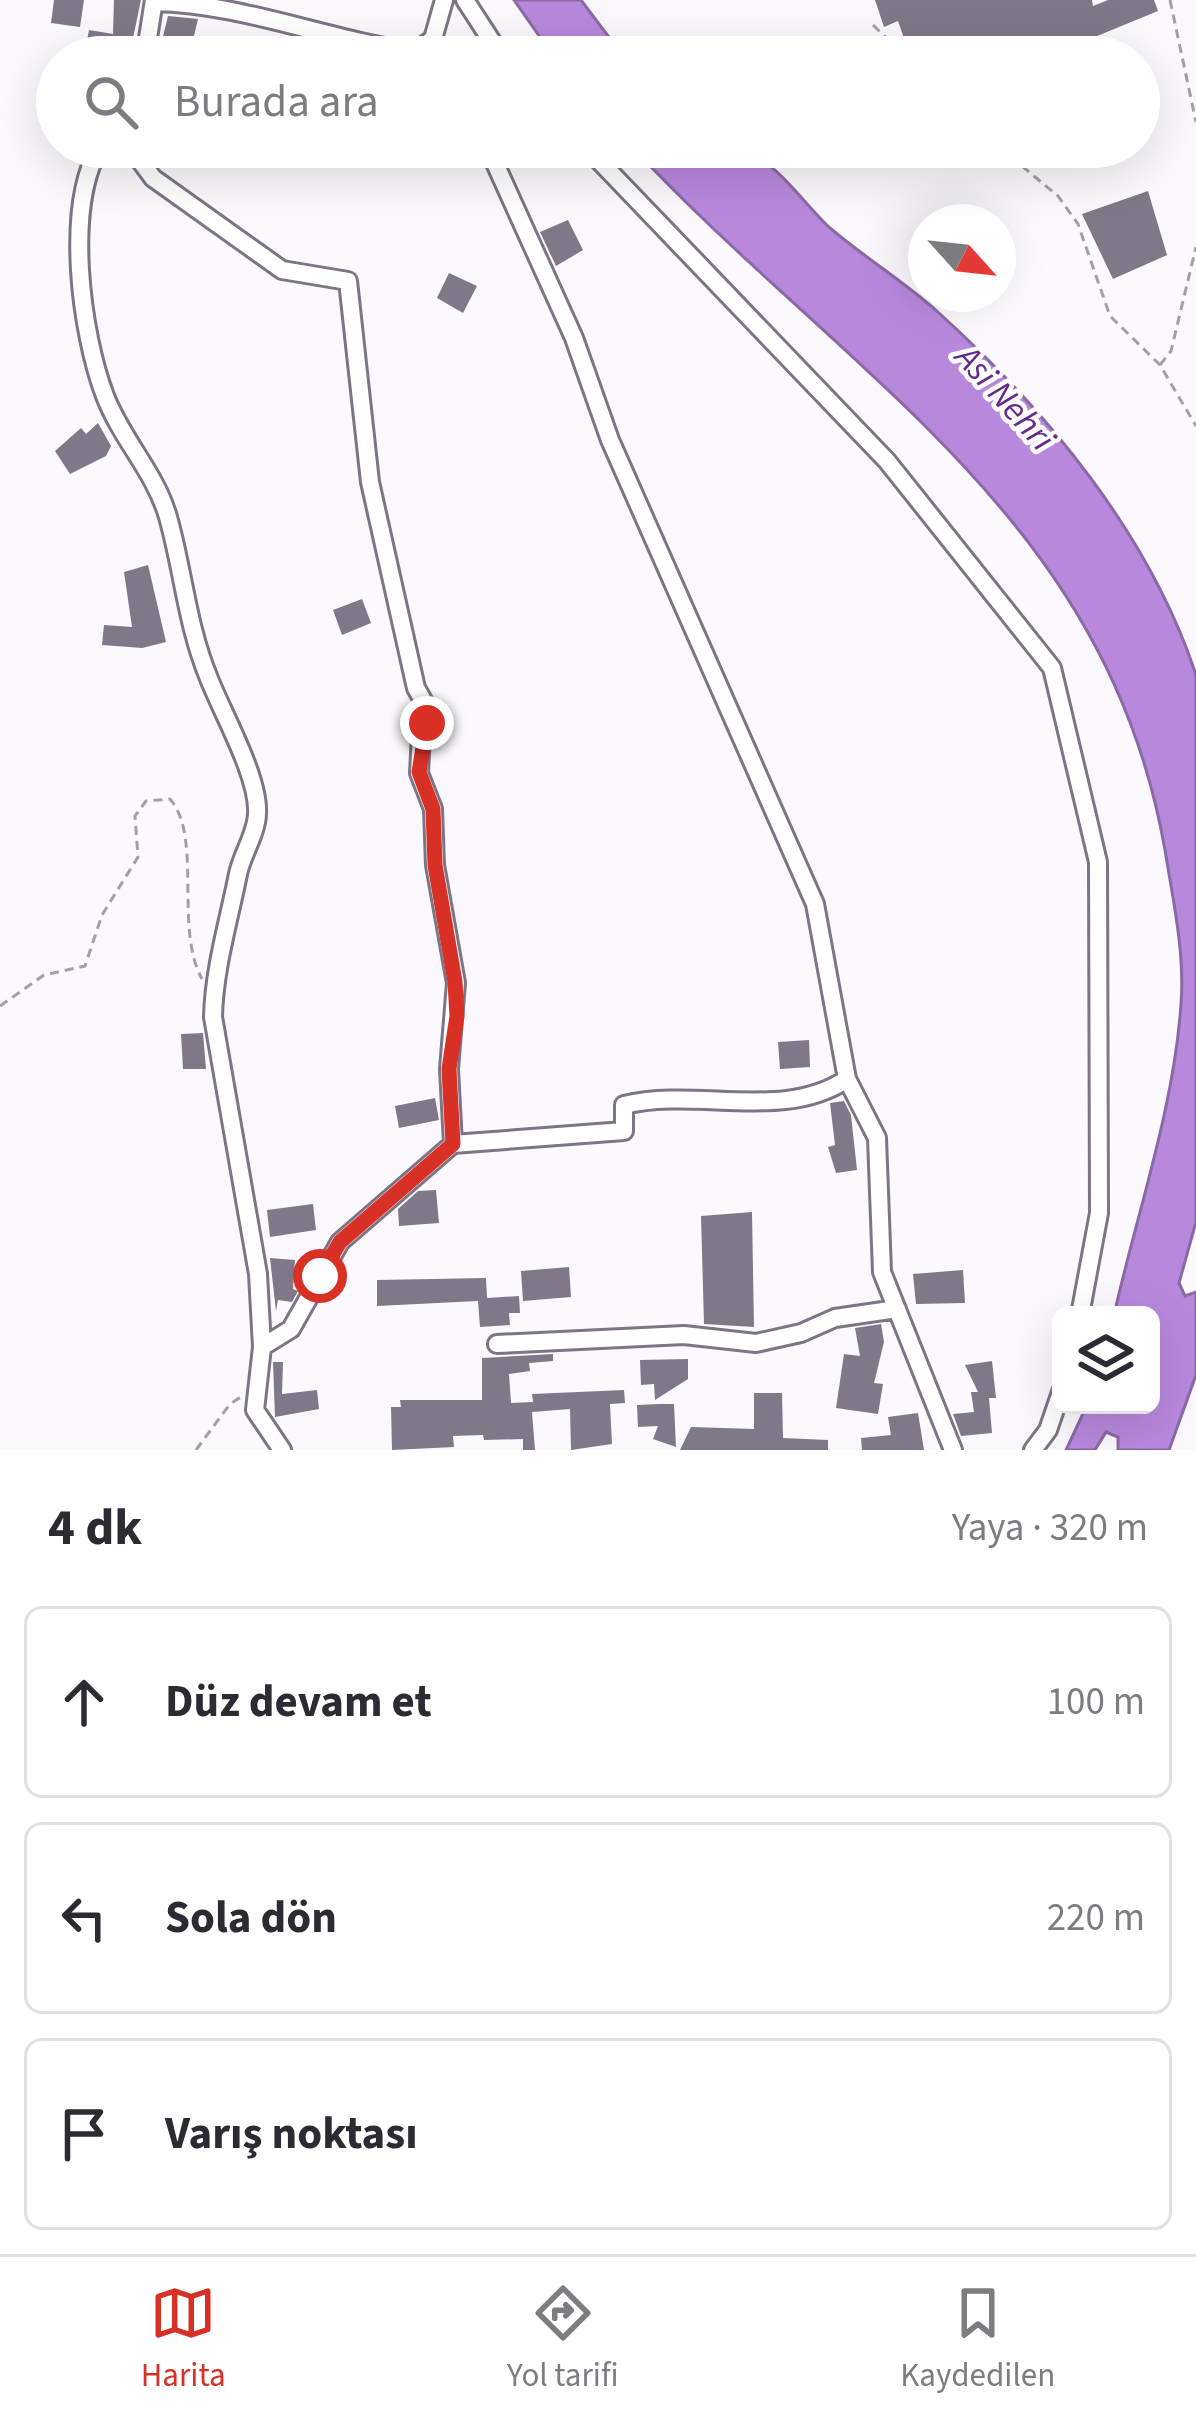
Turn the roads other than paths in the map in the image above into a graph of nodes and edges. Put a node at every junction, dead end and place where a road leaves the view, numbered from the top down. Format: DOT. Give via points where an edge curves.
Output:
graph roads {
  1 [pos="444,0"];
  2 [pos="465,0"];
  3 [pos="154,1"];
  4 [pos="200,2"];
  5 [pos="149,36"];
  6 [pos="325,36"];
  7 [pos="434,36"];
  8 [pos="488,36"];
  9 [pos="89,168"];
  10 [pos="146,168"];
  11 [pos="497,168"];
  12 [pos="606,168"];
  13 [pos="847,1079"];
  14 [pos="453,1144"];
  15 [pos="1082,1306"];
  16 [pos="897,1310"];
  17 [pos="497,1344"];
  18 [pos="262,1347"];
  19 [pos="1053,1414"];
  20 [pos="282,1450"];
  21 [pos="953,1450"];
  22 [pos="1033,1450"];
  1 -- 7 [label="street"];
  2 -- 8 [label="street"];
  3 -- 4 [label="street"];
  3 -- 5 [label="street"];
  4 -- 6 [label="street"];
  9 -- 18 [label="street" via="78,254 91,347 105,396 168,518 187,612 258,813 214,986 218,1068 259,1274"];
  10 -- 14 [label="street" via="282,270 348,281 370,482 416,688 433,718 422,735 419,772 433,809 455,982"];
  11 -- 13 [label="street" via="815,904"];
  12 -- 15 [label="street" via="886,461 1052,668 1098,862 1100,1213"];
  13 -- 14 [label="street" via="804,1100 649,1099 624,1105 624,1131"];
  13 -- 16 [label="street" via="877,1138 882,1272"];
  14 -- 18 [label="street" via="340,1242 291,1329"];
  16 -- 17 [label="street" via="835,1318 756,1343 684,1335"];
  16 -- 21 [label="street"];
  18 -- 20 [label="street" via="255,1410"];
  19 -- 22 [label="street"];
}
